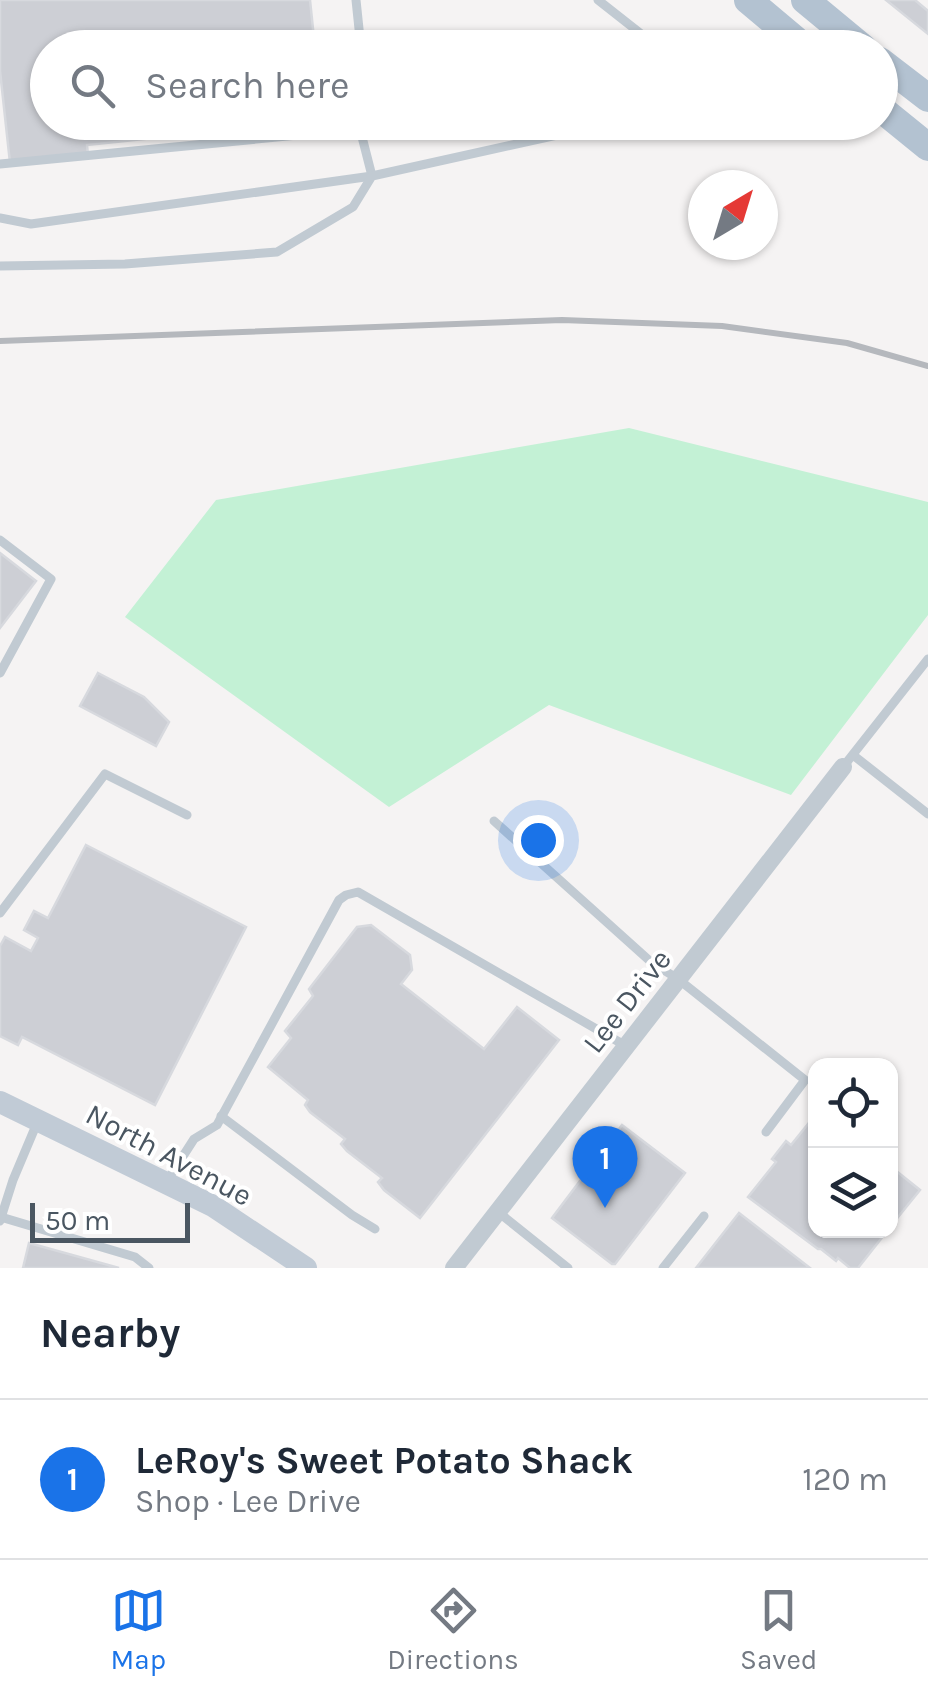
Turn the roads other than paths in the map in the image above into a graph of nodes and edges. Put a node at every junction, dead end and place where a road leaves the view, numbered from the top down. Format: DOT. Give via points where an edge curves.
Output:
graph roads {
  1 [pos="356,0"];
  2 [pos="598,0"];
  3 [pos="748,0"];
  4 [pos="804,0"];
  5 [pos="359,30"];
  6 [pos="636,30"];
  7 [pos="769,30"];
  8 [pos="780,30"];
  9 [pos="842,30"];
  10 [pos="898,75"];
  11 [pos="928,98"];
  12 [pos="898,123"];
  13 [pos="254,140"];
  14 [pos="363,140"];
  15 [pos="535,140"];
  16 [pos="928,147"];
  17 [pos="0,164"];
  18 [pos="372,176"];
  19 [pos="0,218"];
  20 [pos="0,266"];
  21 [pos="0,540"];
  22 [pos="928,659"];
  23 [pos="0,673"];
  24 [pos="848,761"];
  25 [pos="928,814"];
  26 [pos="187,815"];
  27 [pos="494,821"];
  28 [pos="0,913"];
  29 [pos="678,979"];
  30 [pos="626,1046"];
  31 [pos="0,1102"];
  32 [pos="221,1116"];
  33 [pos="38,1121"];
  34 [pos="766,1132"];
  35 [pos="165,1183"];
  36 [pos="498,1212"];
  37 [pos="704,1216"];
  38 [pos="1,1220"];
  39 [pos="375,1229"];
  40 [pos="149,1268"];
  41 [pos="306,1268"];
  42 [pos="454,1268"];
  43 [pos="568,1268"];
  44 [pos="663,1268"];
  1 -- 5 [label="lane"];
  2 -- 6 [label="lane"];
  3 -- 7 [label="main road"];
  4 -- 8 [label="street"];
  4 -- 9 [label="main road"];
  10 -- 11 [label="main road"];
  12 -- 16 [label="main road"];
  13 -- 17 [label="lane"];
  14 -- 18 [label="lane"];
  15 -- 18 [label="lane"];
  18 -- 19 [label="lane" via="32,224"];
  18 -- 20 [label="lane" via="353,206 277,252"];
  21 -- 23 [label="lane" via="51,579"];
  22 -- 24 [label="lane"];
  24 -- 25 [label="lane"];
  24 -- 29 [label="street, Lee Drive"];
  26 -- 28 [label="lane" via="105,774"];
  27 -- 29 [label="lane"];
  29 -- 30 [label="street, Lee Drive"];
  29 -- 34 [label="lane" via="805,1080"];
  30 -- 32 [label="lane" via="358,892 339,900"];
  30 -- 36 [label="street, Lee Drive"];
  31 -- 33 [label="main road, North Avenue"];
  32 -- 35 [label="lane" via="194,1138"];
  32 -- 39 [label="lane"];
  33 -- 35 [label="main road, North Avenue"];
  33 -- 38 [label="lane"];
  35 -- 41 [label="main road, North Avenue" via="213,1206"];
  36 -- 42 [label="street, Lee Drive"];
  36 -- 43 [label="lane"];
  37 -- 44 [label="lane"];
  38 -- 40 [label="lane" via="135,1257"];
}
